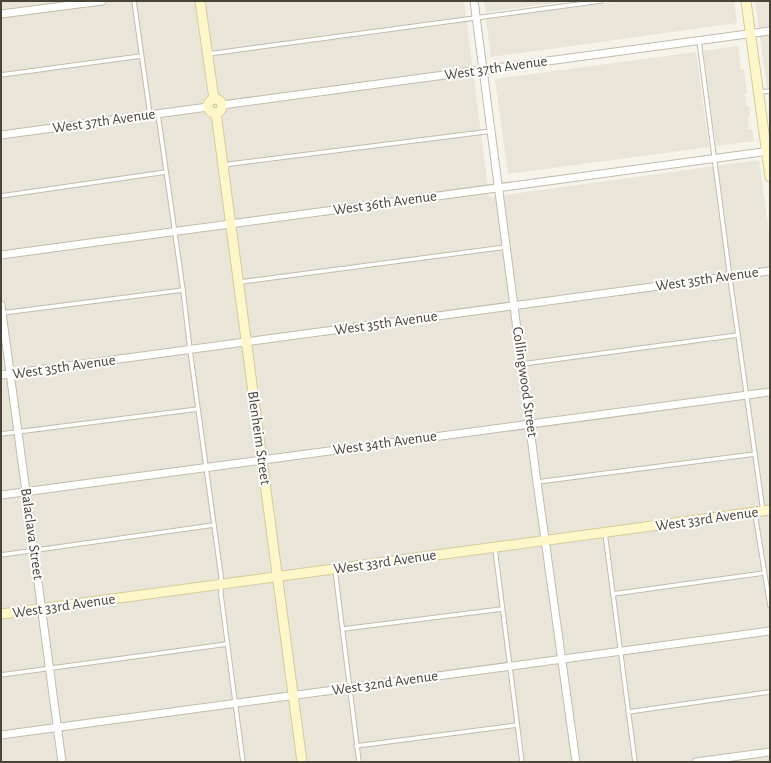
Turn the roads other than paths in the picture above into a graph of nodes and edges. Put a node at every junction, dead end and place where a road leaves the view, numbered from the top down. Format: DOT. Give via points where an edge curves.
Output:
graph roads {
  1 [pos="102,1"];
  2 [pos="134,1"];
  3 [pos="200,1"];
  4 [pos="474,1"];
  5 [pos="601,1"];
  6 [pos="746,1"];
  7 [pos="1,14"];
  8 [pos="476,17"];
  9 [pos="770,31"];
  10 [pos="750,34"];
  11 [pos="699,41"];
  12 [pos="208,54"];
  13 [pos="141,56"];
  14 [pos="484,70"];
  15 [pos="1,75"];
  16 [pos="770,91"];
  17 [pos="758,92"];
  18 [pos="214,99"];
  19 [pos="222,106"];
  20 [pos="208,107"];
  21 [pos="216,113"];
  22 [pos="158,114"];
  23 [pos="150,115"];
  24 [pos="492,131"];
  25 [pos="1,135"];
  26 [pos="768,151"];
  27 [pos="714,159"];
  28 [pos="223,166"];
  29 [pos="166,172"];
  30 [pos="770,177"];
  31 [pos="499,188"];
  32 [pos="1,196"];
  33 [pos="231,224"];
  34 [pos="175,231"];
  35 [pos="506,247"];
  36 [pos="1,255"];
  37 [pos="770,271"];
  38 [pos="730,276"];
  39 [pos="239,283"];
  40 [pos="183,290"];
  41 [pos="1,305"];
  42 [pos="514,305"];
  43 [pos="2,313"];
  44 [pos="738,336"];
  45 [pos="247,342"];
  46 [pos="190,350"];
  47 [pos="522,364"];
  48 [pos="10,374"];
  49 [pos="1,375"];
  50 [pos="770,392"];
  51 [pos="746,395"];
  52 [pos="198,409"];
  53 [pos="531,424"];
  54 [pos="18,432"];
  55 [pos="1,434"];
  56 [pos="755,454"];
  57 [pos="262,460"];
  58 [pos="206,467"];
  59 [pos="538,482"];
  60 [pos="26,492"];
  61 [pos="1,495"];
  62 [pos="762,511"];
  63 [pos="214,525"];
  64 [pos="605,533"];
  65 [pos="546,541"];
  66 [pos="495,548"];
  67 [pos="34,550"];
  68 [pos="1,555"];
  69 [pos="335,569"];
  70 [pos="764,573"];
  71 [pos="277,577"];
  72 [pos="221,585"];
  73 [pos="613,594"];
  74 [pos="770,606"];
  75 [pos="42,609"];
  76 [pos="502,609"];
  77 [pos="1,614"];
  78 [pos="343,629"];
  79 [pos="770,631"];
  80 [pos="227,644"];
  81 [pos="620,652"];
  82 [pos="562,660"];
  83 [pos="509,667"];
  84 [pos="50,668"];
  85 [pos="1,675"];
  86 [pos="350,688"];
  87 [pos="770,692"];
  88 [pos="293,696"];
  89 [pos="234,705"];
  90 [pos="628,712"];
  91 [pos="517,725"];
  92 [pos="58,728"];
  93 [pos="1,735"];
  94 [pos="356,746"];
  95 [pos="770,752"];
  96 [pos="62,762"];
  97 [pos="242,762"];
  98 [pos="302,762"];
  99 [pos="359,762"];
  100 [pos="522,762"];
  101 [pos="576,762"];
  102 [pos="635,762"];
  103 [pos="696,762"];
  1 -- 7 [label="street"];
  2 -- 13 [label="lane"];
  3 -- 12 [label="street"];
  4 -- 8 [label="street, Collingwood Street"];
  5 -- 8 [label="lane"];
  6 -- 10 [label="street"];
  8 -- 12 [label="lane"];
  8 -- 14 [label="street, Collingwood Street"];
  9 -- 10 [label="street, West 37th Avenue"];
  10 -- 11 [label="street, West 37th Avenue"];
  10 -- 17 [label="street"];
  11 -- 14 [label="street, West 37th Avenue"];
  11 -- 27 [label="lane"];
  12 -- 18 [label="street"];
  13 -- 15 [label="lane"];
  13 -- 23 [label="lane"];
  14 -- 19 [label="street, West 37th Avenue"];
  14 -- 24 [label="street, Collingwood Street"];
  16 -- 17 [label="lane"];
  17 -- 26 [label="street"];
  18 -- 19 [label="street"];
  18 -- 20 [label="street" via="209,102"];
  19 -- 21 [label="street"];
  20 -- 21 [label="street" via="211,112"];
  20 -- 22 [label="street, West 37th Avenue"];
  21 -- 28 [label="street, Blenheim Street"];
  22 -- 23 [label="street, West 37th Avenue"];
  22 -- 29 [label="lane"];
  23 -- 25 [label="street, West 37th Avenue"];
  24 -- 28 [label="lane"];
  24 -- 31 [label="street, Collingwood Street"];
  26 -- 27 [label="street, West 36th Avenue"];
  26 -- 30 [label="street"];
  27 -- 31 [label="street, West 36th Avenue"];
  27 -- 38 [label="lane"];
  28 -- 33 [label="street, Blenheim Street"];
  29 -- 32 [label="lane"];
  29 -- 34 [label="lane"];
  31 -- 33 [label="street, West 36th Avenue"];
  31 -- 35 [label="street, Collingwood Street"];
  33 -- 34 [label="street, West 36th Avenue"];
  33 -- 39 [label="street, Blenheim Street"];
  34 -- 36 [label="street, West 36th Avenue"];
  34 -- 40 [label="lane"];
  35 -- 39 [label="lane"];
  35 -- 42 [label="street, Collingwood Street"];
  37 -- 38 [label="street, West 35th Avenue"];
  38 -- 42 [label="street, West 35th Avenue"];
  38 -- 44 [label="lane"];
  39 -- 45 [label="street, Blenheim Street"];
  40 -- 43 [label="lane"];
  40 -- 46 [label="lane"];
  41 -- 43 [label="street, Balaclava Street"];
  42 -- 45 [label="street, West 35th Avenue"];
  42 -- 47 [label="street, Collingwood Street"];
  43 -- 48 [label="street, Balaclava Street"];
  44 -- 47 [label="lane"];
  44 -- 51 [label="lane"];
  45 -- 46 [label="street, West 35th Avenue"];
  45 -- 57 [label="street, Blenheim Street"];
  46 -- 48 [label="street, West 35th Avenue"];
  46 -- 52 [label="lane"];
  47 -- 53 [label="street, Collingwood Street"];
  48 -- 49 [label="street, West 35th Avenue"];
  48 -- 54 [label="street, Balaclava Street"];
  50 -- 51 [label="street, West 34th Avenue"];
  51 -- 53 [label="street, West 34th Avenue"];
  51 -- 56 [label="lane"];
  52 -- 54 [label="lane"];
  52 -- 58 [label="lane"];
  53 -- 57 [label="street, West 34th Avenue"];
  53 -- 59 [label="street, Collingwood Street"];
  54 -- 55 [label="lane"];
  54 -- 60 [label="street, Balaclava Street"];
  56 -- 59 [label="lane"];
  56 -- 62 [label="lane"];
  57 -- 58 [label="street, West 34th Avenue"];
  57 -- 71 [label="street, Blenheim Street"];
  58 -- 60 [label="street, West 34th Avenue"];
  58 -- 63 [label="lane"];
  59 -- 65 [label="street, Collingwood Street"];
  60 -- 61 [label="street, West 34th Avenue"];
  60 -- 67 [label="street, Balaclava Street"];
  62 -- 64 [label="street, West 33rd Avenue"];
  62 -- 70 [label="lane"];
  63 -- 67 [label="lane"];
  63 -- 72 [label="lane"];
  64 -- 65 [label="street, West 33rd Avenue"];
  64 -- 73 [label="lane"];
  65 -- 66 [label="street, West 33rd Avenue"];
  65 -- 82 [label="street, Collingwood Street"];
  66 -- 69 [label="street, West 33rd Avenue"];
  66 -- 76 [label="lane"];
  67 -- 68 [label="lane"];
  67 -- 75 [label="street, Balaclava Street"];
  69 -- 71 [label="street, West 33rd Avenue"];
  69 -- 78 [label="lane"];
  70 -- 73 [label="lane"];
  70 -- 74 [label="lane"];
  71 -- 72 [label="street, West 33rd Avenue"];
  71 -- 88 [label="street, Blenheim Street"];
  72 -- 75 [label="street, West 33rd Avenue"];
  72 -- 80 [label="lane"];
  73 -- 81 [label="lane"];
  75 -- 77 [label="street, West 33rd Avenue"];
  75 -- 84 [label="street, Balaclava Street"];
  76 -- 78 [label="lane"];
  76 -- 83 [label="lane"];
  78 -- 86 [label="lane"];
  79 -- 81 [label="street, West 32nd Avenue"];
  80 -- 84 [label="lane"];
  80 -- 89 [label="lane"];
  81 -- 82 [label="street, West 32nd Avenue"];
  81 -- 90 [label="lane"];
  82 -- 83 [label="street, West 32nd Avenue"];
  82 -- 101 [label="street, Collingwood Street"];
  83 -- 86 [label="street, West 32nd Avenue"];
  83 -- 91 [label="lane"];
  84 -- 85 [label="lane"];
  84 -- 92 [label="street, Balaclava Street"];
  86 -- 88 [label="street, West 32nd Avenue"];
  86 -- 94 [label="lane"];
  87 -- 90 [label="lane"];
  88 -- 89 [label="street, West 32nd Avenue"];
  88 -- 98 [label="street, Blenheim Street"];
  89 -- 92 [label="street, West 32nd Avenue"];
  89 -- 97 [label="lane"];
  90 -- 102 [label="lane"];
  91 -- 94 [label="lane"];
  91 -- 100 [label="lane"];
  92 -- 93 [label="street, West 32nd Avenue"];
  92 -- 96 [label="street, Balaclava Street"];
  94 -- 99 [label="lane"];
  95 -- 103 [label="street"];
}
